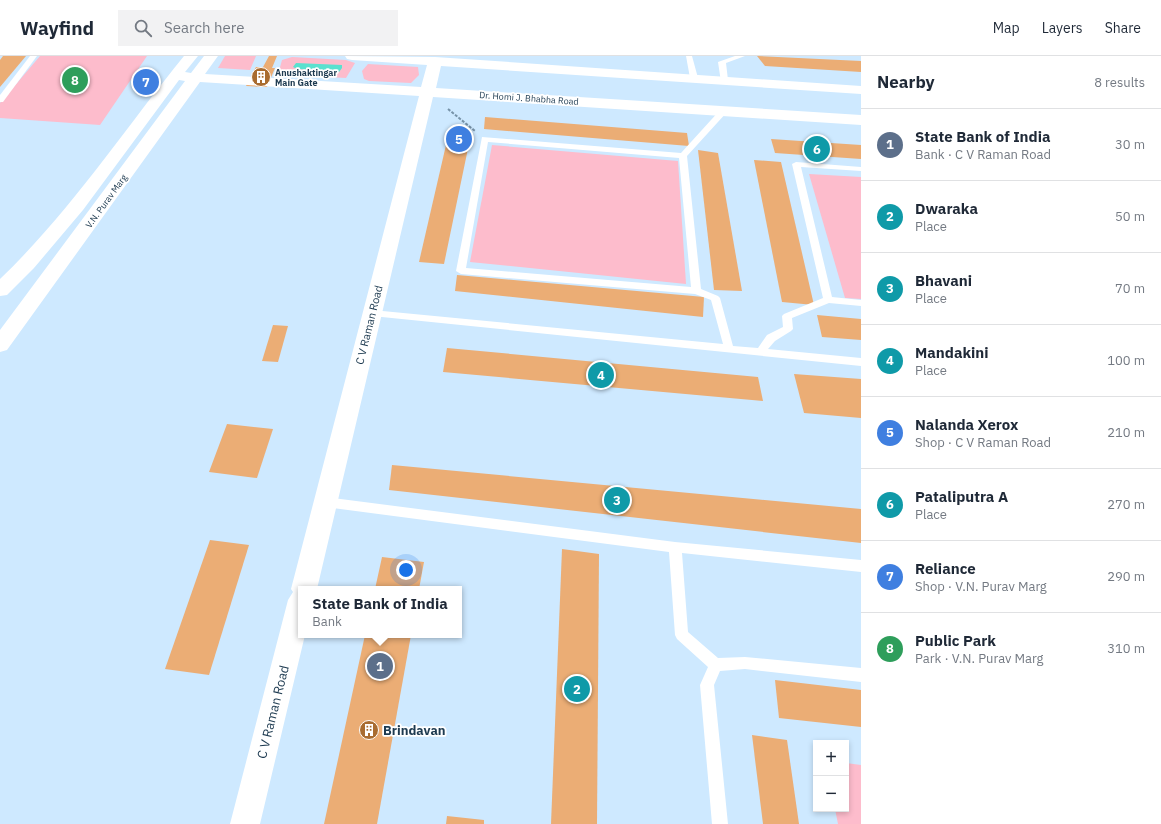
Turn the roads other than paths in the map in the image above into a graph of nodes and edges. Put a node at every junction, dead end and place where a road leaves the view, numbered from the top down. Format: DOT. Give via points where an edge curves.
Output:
graph roads {
  1 [pos="34,56"];
  2 [pos="191,56"];
  3 [pos="211,56"];
  4 [pos="689,56"];
  5 [pos="742,56"];
  6 [pos="434,61"];
  7 [pos="356,69"];
  8 [pos="176,76"];
  9 [pos="197,78"];
  10 [pos="694,78"];
  11 [pos="724,80"];
  12 [pos="861,90"];
  13 [pos="427,92"];
  14 [pos="0,100"];
  15 [pos="724,111"];
  16 [pos="861,120"];
  17 [pos="683,156"];
  18 [pos="861,170"];
  19 [pos="21,271"];
  20 [pos="0,278"];
  21 [pos="0,290"];
  22 [pos="696,291"];
  23 [pos="828,300"];
  24 [pos="861,303"];
  25 [pos="372,313"];
  26 [pos="0,345"];
  27 [pos="729,349"];
  28 [pos="760,352"];
  29 [pos="861,362"];
  30 [pos="325,502"];
  31 [pos="675,547"];
  32 [pos="861,566"];
  33 [pos="305,586"];
  34 [pos="298,612"];
  35 [pos="716,665"];
  36 [pos="861,675"];
  37 [pos="245,824"];
  38 [pos="720,824"];
  1 -- 14 [label="lane"];
  2 -- 8 [label="street, V.N. Purav Marg"];
  3 -- 9 [label="street, V.N. Purav Marg"];
  4 -- 10 [label="lane"];
  5 -- 11 [label="lane" via="722,62"];
  6 -- 7 [label="street, Dr. Homi J. Bhabha Road"];
  6 -- 10 [label="street, Dr. Homi J. Bhabha Road"];
  6 -- 13 [label="street, C V Raman Road"];
  7 -- 9 [label="street, Dr. Homi J. Bhabha Road"];
  7 -- 13 [label="street, Dr. Homi J. Bhabha Road"];
  8 -- 9 [label="street, Dr. Homi J. Bhabha Road"];
  8 -- 19 [label="street, V.N. Purav Marg" via="74,210"];
  9 -- 26 [label="street, V.N. Purav Marg"];
  10 -- 11 [label="street, Dr. Homi J. Bhabha Road"];
  11 -- 12 [label="street, Dr. Homi J. Bhabha Road"];
  13 -- 15 [label="street, Dr. Homi J. Bhabha Road"];
  13 -- 25 [label="street, C V Raman Road"];
  15 -- 16 [label="street, Dr. Homi J. Bhabha Road"];
  15 -- 17 [label="lane"];
  17 -- 22 [label="lane"];
  17 -- 22 [label="lane" via="485,139 461,271"];
  18 -- 23 [label="lane" via="796,164"];
  19 -- 20 [label="street"];
  19 -- 21 [label="street, V.N. Purav Marg"];
  22 -- 27 [label="lane" via="715,298"];
  23 -- 24 [label="lane"];
  23 -- 28 [label="lane" via="788,316 788,329 771,338"];
  25 -- 27 [label="lane"];
  25 -- 30 [label="street, C V Raman Road"];
  27 -- 28 [label="lane"];
  28 -- 29 [label="lane"];
  30 -- 31 [label="lane"];
  30 -- 33 [label="street, C V Raman Road"];
  31 -- 32 [label="lane"];
  31 -- 35 [label="lane" via="682,635"];
  34 -- 37 [label="street, C V Raman Road"];
  35 -- 36 [label="lane" via="745,663"];
  35 -- 38 [label="lane" via="708,685"];
}
